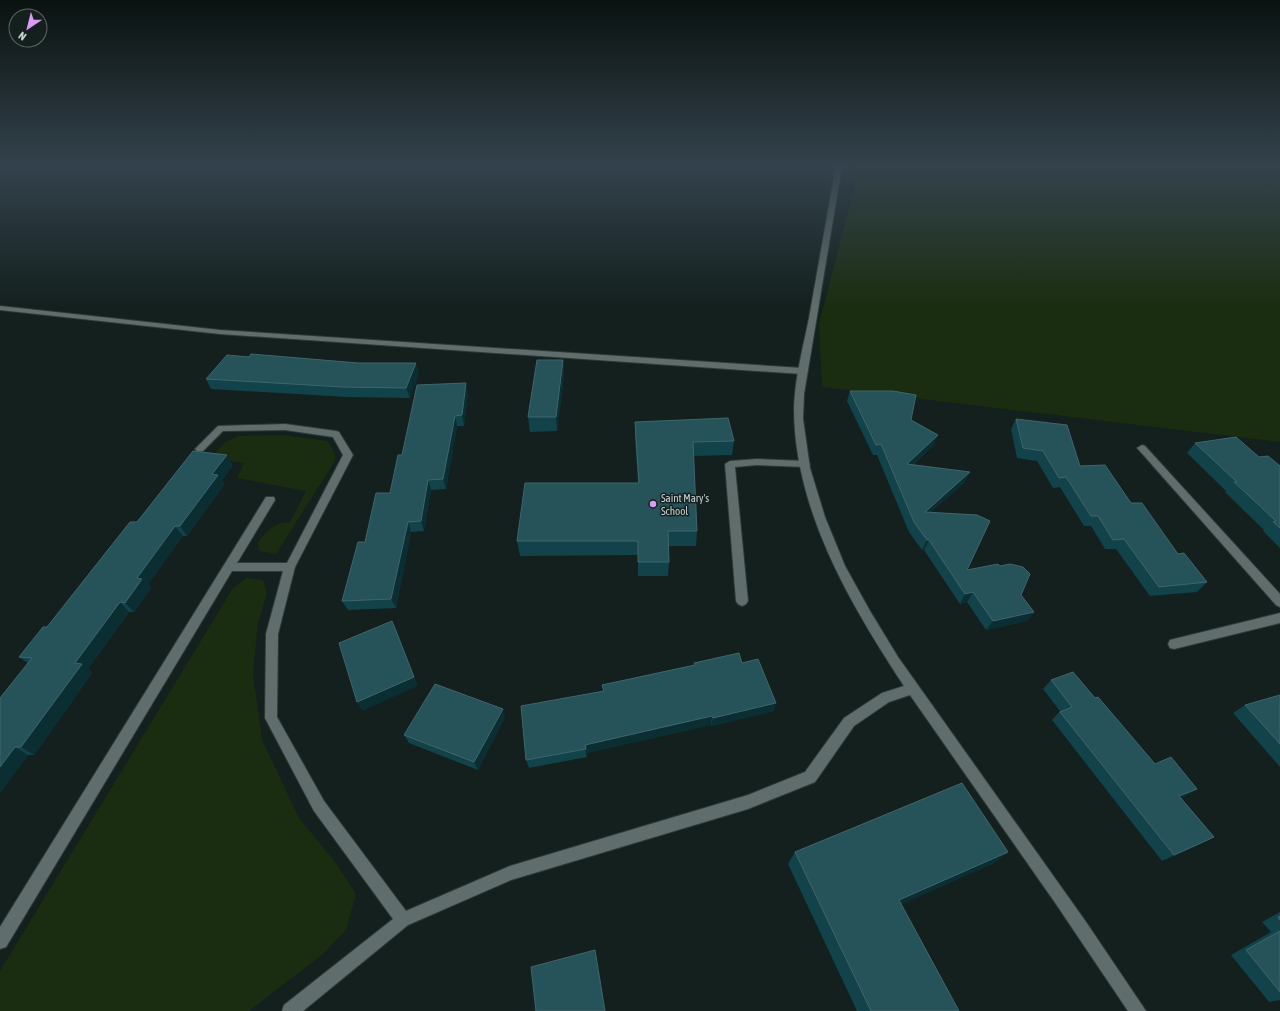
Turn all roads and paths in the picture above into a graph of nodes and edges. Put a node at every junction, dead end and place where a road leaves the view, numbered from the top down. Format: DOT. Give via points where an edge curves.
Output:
graph roads {
  1 [pos="830,213"];
  2 [pos="0,308"];
  3 [pos="802,371"];
  4 [pos="1142,448"];
  5 [pos="200,449"];
  6 [pos="805,464"];
  7 [pos="270,500"];
  8 [pos="229,567"];
  9 [pos="290,567"];
  10 [pos="742,601"];
  11 [pos="1280,602"];
  12 [pos="1280,618"];
  13 [pos="1174,644"];
  14 [pos="913,689"];
  15 [pos="403,920"];
  16 [pos="0,940"];
  17 [pos="290,1011"];
  18 [pos="1138,1011"];
  1 -- 3 [label="street"];
  2 -- 3 [label="street" via="220,332"];
  3 -- 6 [label="street" via="798,418"];
  4 -- 11 [label="street"];
  5 -- 9 [label="street" via="221,428 285,427 336,434 348,455"];
  6 -- 10 [label="street" via="730,464"];
  6 -- 14 [label="street" via="819,518 856,599"];
  7 -- 8 [label="street"];
  8 -- 9 [label="street"];
  8 -- 16 [label="street"];
  9 -- 15 [label="street" via="272,634 271,718 319,806"];
  12 -- 13 [label="street"];
  14 -- 15 [label="street" via="886,697 850,722 810,777 748,802 510,873"];
  14 -- 18 [label="street"];
  15 -- 17 [label="street"];
}
